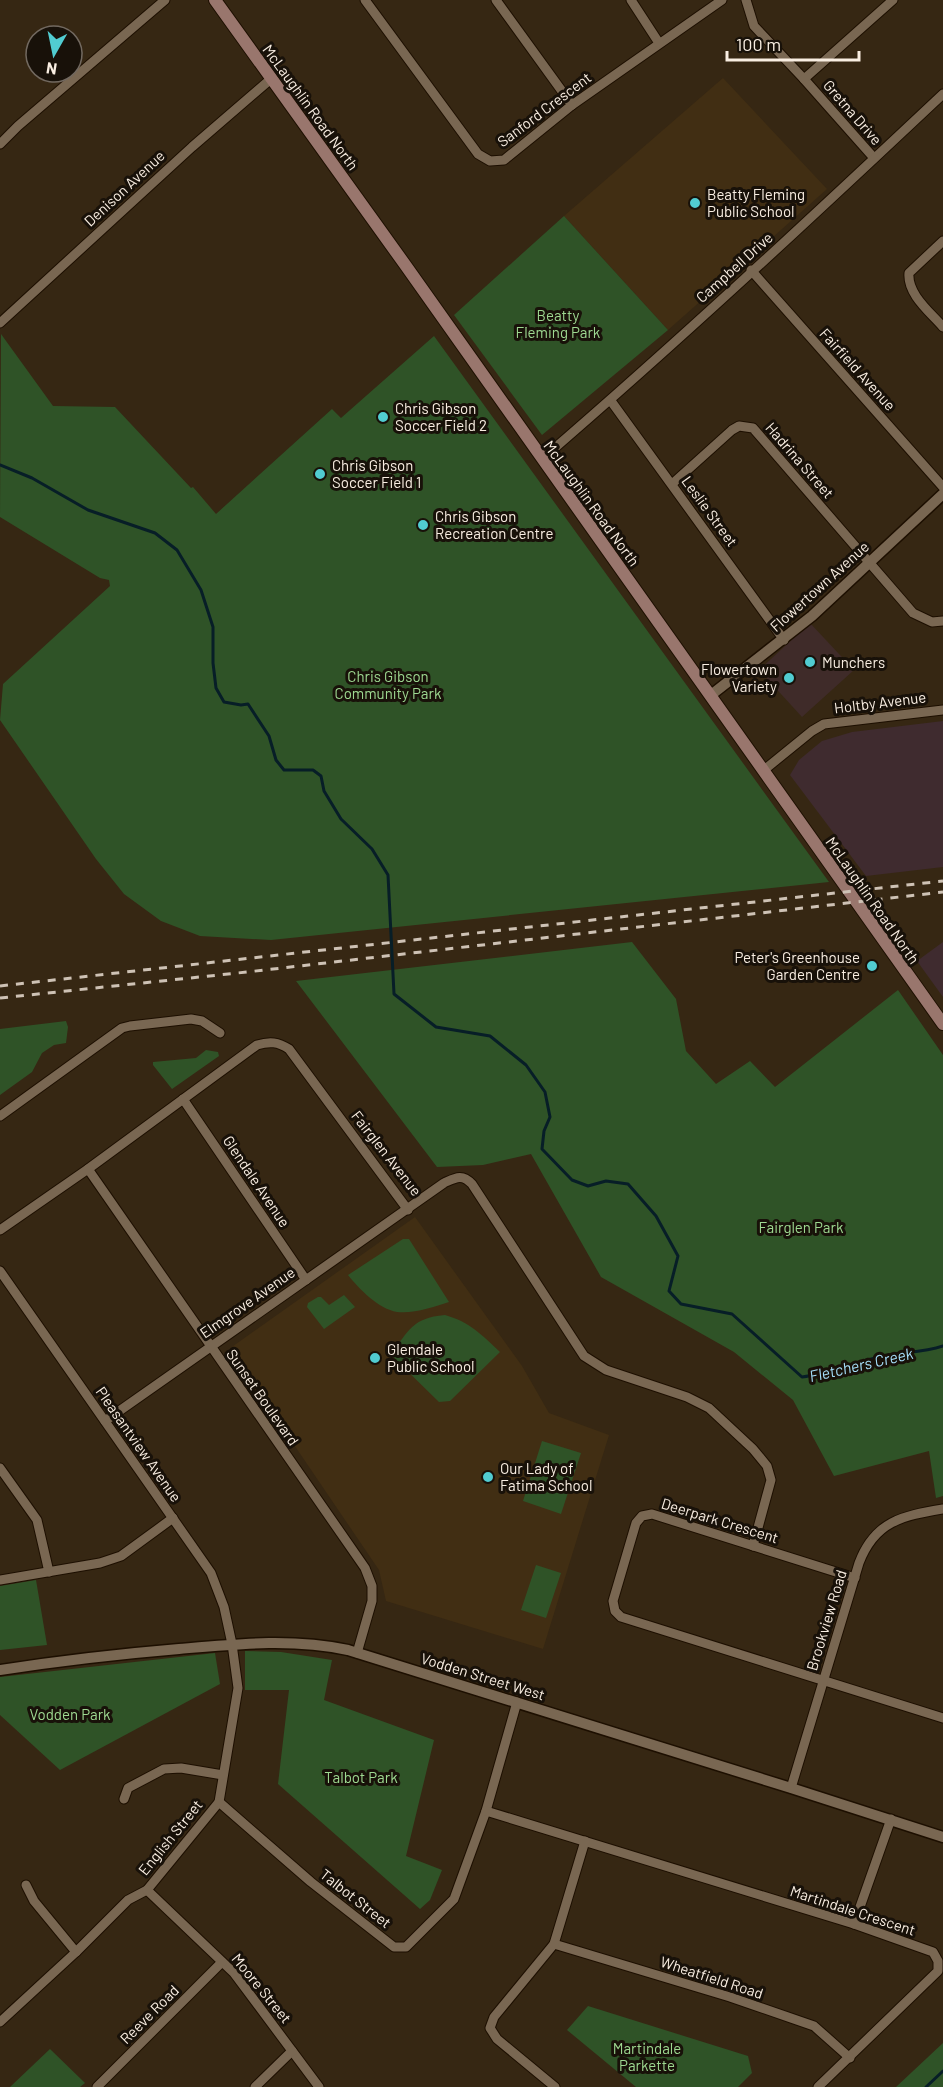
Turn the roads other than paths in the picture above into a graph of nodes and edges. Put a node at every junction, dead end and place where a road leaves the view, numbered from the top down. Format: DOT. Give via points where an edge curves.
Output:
graph roads {
  1 [pos="165,0"];
  2 [pos="215,0"];
  3 [pos="365,0"];
  4 [pos="496,0"];
  5 [pos="632,0"];
  6 [pos="722,0"];
  7 [pos="746,0"];
  8 [pos="893,0"];
  9 [pos="659,43"];
  10 [pos="272,78"];
  11 [pos="804,79"];
  12 [pos="943,94"];
  13 [pos="572,105"];
  14 [pos="0,144"];
  15 [pos="874,158"];
  16 [pos="943,241"];
  17 [pos="751,270"];
  18 [pos="0,323"];
  19 [pos="943,327"];
  20 [pos="610,401"];
  21 [pos="542,459"];
  22 [pos="672,484"];
  23 [pos="943,487"];
  24 [pos="943,494"];
  25 [pos="868,562"];
  26 [pos="943,621"];
  27 [pos="784,640"];
  28 [pos="711,695"];
  29 [pos="943,710"];
  30 [pos="764,770"];
  31 [pos="943,1024"];
  32 [pos="220,1034"];
  33 [pos="183,1099"];
  34 [pos="0,1116"];
  35 [pos="88,1169"];
  36 [pos="408,1210"];
  37 [pos="0,1230"];
  38 [pos="0,1270"];
  39 [pos="306,1280"];
  40 [pos="210,1347"];
  41 [pos="105,1421"];
  42 [pos="0,1468"];
  43 [pos="943,1509"];
  44 [pos="172,1518"];
  45 [pos="753,1546"];
  46 [pos="49,1572"];
  47 [pos="855,1578"];
  48 [pos="0,1580"];
  49 [pos="232,1644"];
  50 [pos="357,1653"];
  51 [pos="0,1670"];
  52 [pos="823,1680"];
  53 [pos="517,1702"];
  54 [pos="943,1718"];
  55 [pos="222,1775"];
  56 [pos="791,1788"];
  57 [pos="124,1800"];
  58 [pos="219,1802"];
  59 [pos="486,1811"];
  60 [pos="891,1819"];
  61 [pos="943,1837"];
  62 [pos="585,1841"];
  63 [pos="26,1885"];
  64 [pos="147,1890"];
  65 [pos="854,1924"];
  66 [pos="554,1944"];
  67 [pos="76,1952"];
  68 [pos="222,1962"];
  69 [pos="0,2022"];
  70 [pos="292,2051"];
  71 [pos="850,2058"];
  72 [pos="97,2087"];
  73 [pos="255,2087"];
  74 [pos="319,2087"];
  75 [pos="555,2087"];
  76 [pos="818,2087"];
  1 -- 14 [label="street"];
  2 -- 10 [label="main road, McLaughlin Road North"];
  3 -- 13 [label="street, Sanford Crescent" via="478,154 490,161 504,160"];
  4 -- 13 [label="street"];
  5 -- 9 [label="street"];
  6 -- 9 [label="street, Sanford Crescent"];
  7 -- 11 [label="street, Gretna Drive" via="754,26"];
  8 -- 11 [label="street"];
  9 -- 13 [label="street, Sanford Crescent"];
  10 -- 18 [label="street, Denison Avenue"];
  10 -- 21 [label="main road, McLaughlin Road North"];
  11 -- 15 [label="street, Gretna Drive"];
  12 -- 15 [label="street, Campbell Drive"];
  15 -- 17 [label="street, Campbell Drive"];
  16 -- 19 [label="street" via="909,273 908,282"];
  17 -- 20 [label="street, Campbell Drive"];
  17 -- 23 [label="street, Fairfield Avenue"];
  20 -- 21 [label="street, Campbell Drive"];
  20 -- 22 [label="street, Leslie Street"];
  21 -- 28 [label="main road, McLaughlin Road North"];
  22 -- 25 [label="street, Hadrina Street" via="732,430 739,426 753,428"];
  22 -- 27 [label="street, Leslie Street"];
  24 -- 25 [label="street, Flowertown Avenue"];
  25 -- 26 [label="street" via="913,613 932,622"];
  25 -- 27 [label="street, Flowertown Avenue"];
  27 -- 28 [label="street, Flowertown Avenue"];
  28 -- 30 [label="main road, McLaughlin Road North"];
  29 -- 30 [label="street, Holtby Avenue" via="824,724"];
  30 -- 31 [label="main road, McLaughlin Road North"];
  32 -- 34 [label="street" via="191,1019 122,1028"];
  33 -- 35 [label="street, Fairglen Avenue"];
  33 -- 36 [label="street, Fairglen Avenue" via="257,1045 279,1042 289,1049"];
  33 -- 39 [label="street, Glendale Avenue"];
  35 -- 37 [label="street, Fairglen Avenue"];
  35 -- 40 [label="street, Sunset Boulevard"];
  36 -- 39 [label="street, Elmgrove Avenue"];
  36 -- 45 [label="street, Fairglen Avenue" via="458,1176 466,1178 584,1356 606,1370 709,1408 753,1449 768,1466 771,1480"];
  38 -- 41 [label="street, Pleasantview Avenue"];
  39 -- 40 [label="street, Elmgrove Avenue"];
  40 -- 41 [label="street, Elmgrove Avenue"];
  40 -- 50 [label="street, Sunset Boulevard" via="365,1568 372,1586 372,1601"];
  41 -- 44 [label="street, Pleasantview Avenue"];
  42 -- 46 [label="street" via="37,1520"];
  43 -- 47 [label="street, Brookview Road" via="906,1516 881,1530 866,1547"];
  44 -- 46 [label="street" via="121,1556"];
  44 -- 49 [label="street, Pleasantview Avenue" via="211,1573"];
  45 -- 47 [label="street, Deerpark Crescent"];
  45 -- 52 [label="street, Deerpark Crescent" via="652,1514 642,1516 636,1523 613,1601 615,1611 621,1617"];
  46 -- 48 [label="street"];
  47 -- 52 [label="street, Brookview Road"];
  49 -- 50 [label="street, Vodden Street West" via="294,1642"];
  49 -- 51 [label="street, Vodden Street West"];
  49 -- 55 [label="street, English Street" via="238,1693"];
  50 -- 53 [label="street, Vodden Street West"];
  52 -- 54 [label="street"];
  52 -- 56 [label="street, Brookview Road"];
  53 -- 56 [label="street, Vodden Street West"];
  53 -- 59 [label="street, Talbot Street"];
  55 -- 57 [label="street" via="164,1769 128,1788"];
  55 -- 58 [label="street, English Street"];
  56 -- 60 [label="street, Vodden Street West"];
  58 -- 59 [label="street, Talbot Street" via="393,1947 406,1947 454,1899"];
  58 -- 64 [label="street, English Street"];
  59 -- 62 [label="street, Martindale Crescent"];
  60 -- 61 [label="street, Vodden Street West"];
  60 -- 65 [label="street"];
  62 -- 65 [label="street, Martindale Crescent"];
  62 -- 66 [label="street"];
  63 -- 67 [label="street" via="34,1901"];
  64 -- 67 [label="street, English Street" via="128,1900"];
  64 -- 68 [label="street, Moore Street"];
  65 -- 71 [label="street, Martindale Crescent" via="933,1952 938,1971"];
  66 -- 71 [label="street, Wheatfield Road" via="814,2026"];
  66 -- 75 [label="street" via="494,2017 490,2028"];
  67 -- 69 [label="street, English Street"];
  68 -- 70 [label="street, Moore Street"];
  68 -- 72 [label="street, Reeve Road"];
  70 -- 73 [label="street"];
  70 -- 74 [label="street, Moore Street"];
  71 -- 76 [label="street, Martindale Crescent"];
}
